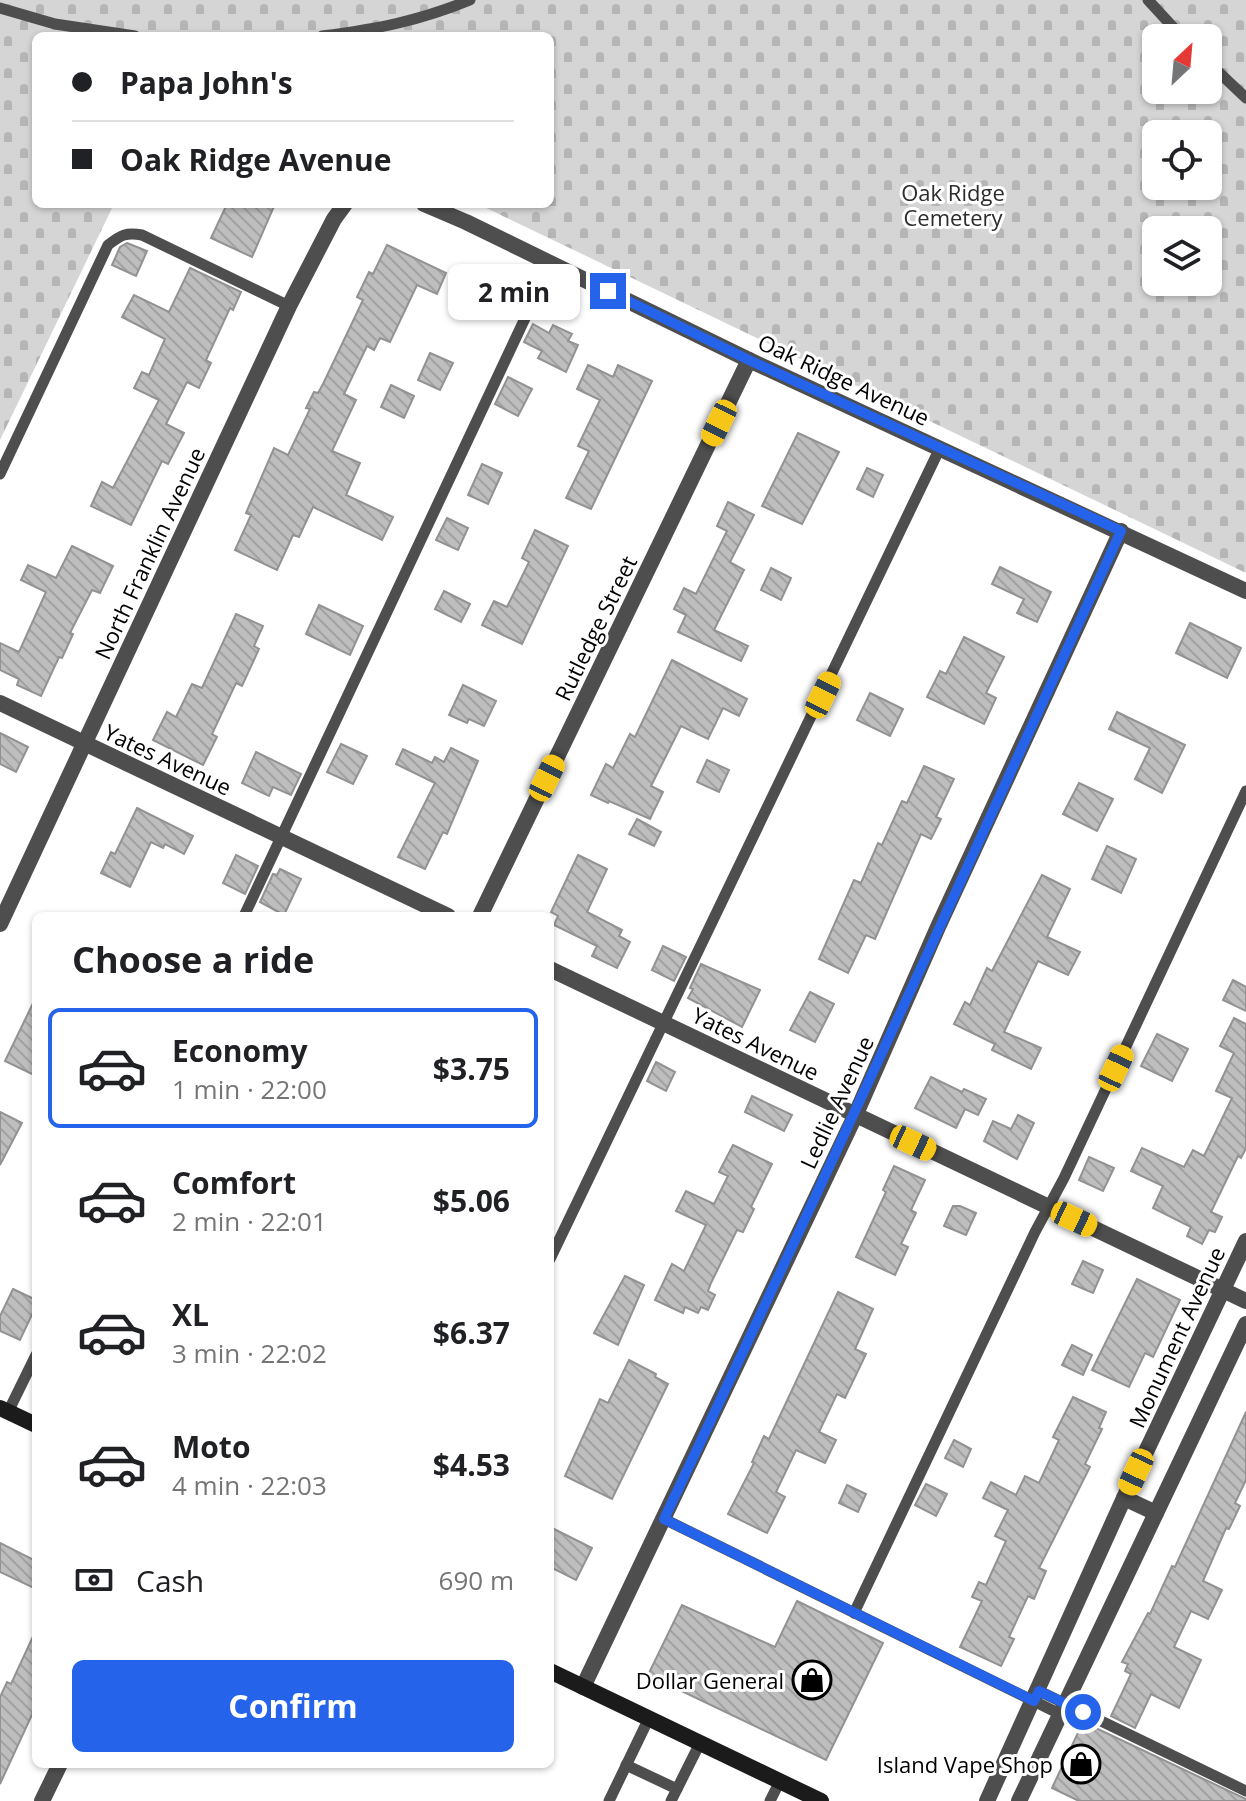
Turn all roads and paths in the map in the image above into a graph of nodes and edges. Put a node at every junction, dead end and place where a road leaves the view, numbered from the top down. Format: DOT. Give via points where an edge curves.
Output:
graph roads {
  1 [pos="470,0"];
  2 [pos="1148,0"];
  3 [pos="0,8"];
  4 [pos="1170,24"];
  5 [pos="108,32"];
  6 [pos="354,32"];
  7 [pos="1222,75"];
  8 [pos="1246,98"];
  9 [pos="342,208"];
  10 [pos="433,208"];
  11 [pos="551,263"];
  12 [pos="289,306"];
  13 [pos="749,360"];
  14 [pos="940,448"];
  15 [pos="0,474"];
  16 [pos="1121,531"];
  17 [pos="1246,591"];
  18 [pos="0,703"];
  19 [pos="84,744"];
  20 [pos="1246,791"];
  21 [pos="281,836"];
  22 [pos="246,912"];
  23 [pos="440,912"];
  24 [pos="482,912"];
  25 [pos="0,924"];
  26 [pos="554,971"];
  27 [pos="666,1023"];
  28 [pos="855,1116"];
  29 [pos="1049,1207"];
  30 [pos="1246,1241"];
  31 [pos="554,1251"];
  32 [pos="1222,1290"];
  33 [pos="1246,1301"];
  34 [pos="1246,1324"];
  35 [pos="32,1362"];
  36 [pos="4,1410"];
  37 [pos="32,1423"];
  38 [pos="1124,1498"];
  39 [pos="1156,1513"];
  40 [pos="664,1519"];
  41 [pos="854,1613"];
  42 [pos="554,1673"];
  43 [pos="583,1687"];
  44 [pos="1036,1696"];
  45 [pos="1063,1709"];
  46 [pos="649,1718"];
  47 [pos="700,1743"];
  48 [pos="626,1765"];
  49 [pos="58,1768"];
  50 [pos="780,1781"];
  51 [pos="677,1789"];
  52 [pos="1246,1791"];
  53 [pos="42,1801"];
  54 [pos="609,1801"];
  55 [pos="671,1801"];
  56 [pos="770,1801"];
  57 [pos="821,1801"];
  58 [pos="987,1801"];
  59 [pos="1019,1801"];
  1 -- 6 [label="lane" via="429,17"];
  2 -- 4 [label="lane"];
  3 -- 5 [label="lane"];
  7 -- 8 [label="lane"];
  9 -- 12 [label="street, North Franklin Avenue"];
  10 -- 11 [label="street, Oak Ridge Avenue"];
  11 -- 13 [label="street, Oak Ridge Avenue"];
  11 -- 21 [label="lane"];
  12 -- 15 [label="lane" via="142,235 127,232 118,237 108,245"];
  12 -- 19 [label="street, North Franklin Avenue"];
  13 -- 14 [label="street, Oak Ridge Avenue"];
  13 -- 24 [label="street, Rutledge Street"];
  14 -- 16 [label="street, Oak Ridge Avenue"];
  14 -- 27 [label="lane"];
  16 -- 17 [label="street, Oak Ridge Avenue"];
  16 -- 28 [label="street, Ledlie Avenue"];
  18 -- 19 [label="street, Yates Avenue"];
  19 -- 21 [label="street, Yates Avenue"];
  19 -- 25 [label="street, North Franklin Avenue"];
  20 -- 29 [label="lane"];
  21 -- 22 [label="lane"];
  21 -- 23 [label="street, Yates Avenue"];
  26 -- 27 [label="street, Yates Avenue"];
  27 -- 28 [label="street, Yates Avenue"];
  27 -- 31 [label="lane"];
  28 -- 29 [label="street, Yates Avenue"];
  28 -- 40 [label="street, Ledlie Avenue"];
  29 -- 32 [label="street, Yates Avenue"];
  29 -- 41 [label="lane"];
  30 -- 32 [label="street, Monument Avenue"];
  32 -- 33 [label="street, Yates Avenue"];
  32 -- 38 [label="street, Monument Avenue"];
  34 -- 39 [label="street"];
  35 -- 36 [label="lane"];
  36 -- 37 [label="main road"];
  38 -- 39 [label="street"];
  38 -- 44 [label="street, Monument Avenue"];
  39 -- 45 [label="street"];
  40 -- 41 [label="lane"];
  40 -- 43 [label="street, Ledlie Avenue"];
  41 -- 44 [label="lane"];
  42 -- 43 [label="main road"];
  43 -- 46 [label="main road"];
  44 -- 45 [label="lane"];
  44 -- 58 [label="street, Monument Avenue"];
  45 -- 52 [label="lane"];
  45 -- 59 [label="street"];
  46 -- 47 [label="main road"];
  46 -- 48 [label="lane"];
  47 -- 50 [label="main road"];
  47 -- 51 [label="lane"];
  48 -- 51 [label="lane"];
  48 -- 54 [label="lane"];
  49 -- 53 [label="street"];
  50 -- 56 [label="lane"];
  50 -- 57 [label="main road"];
  51 -- 55 [label="lane"];
}
